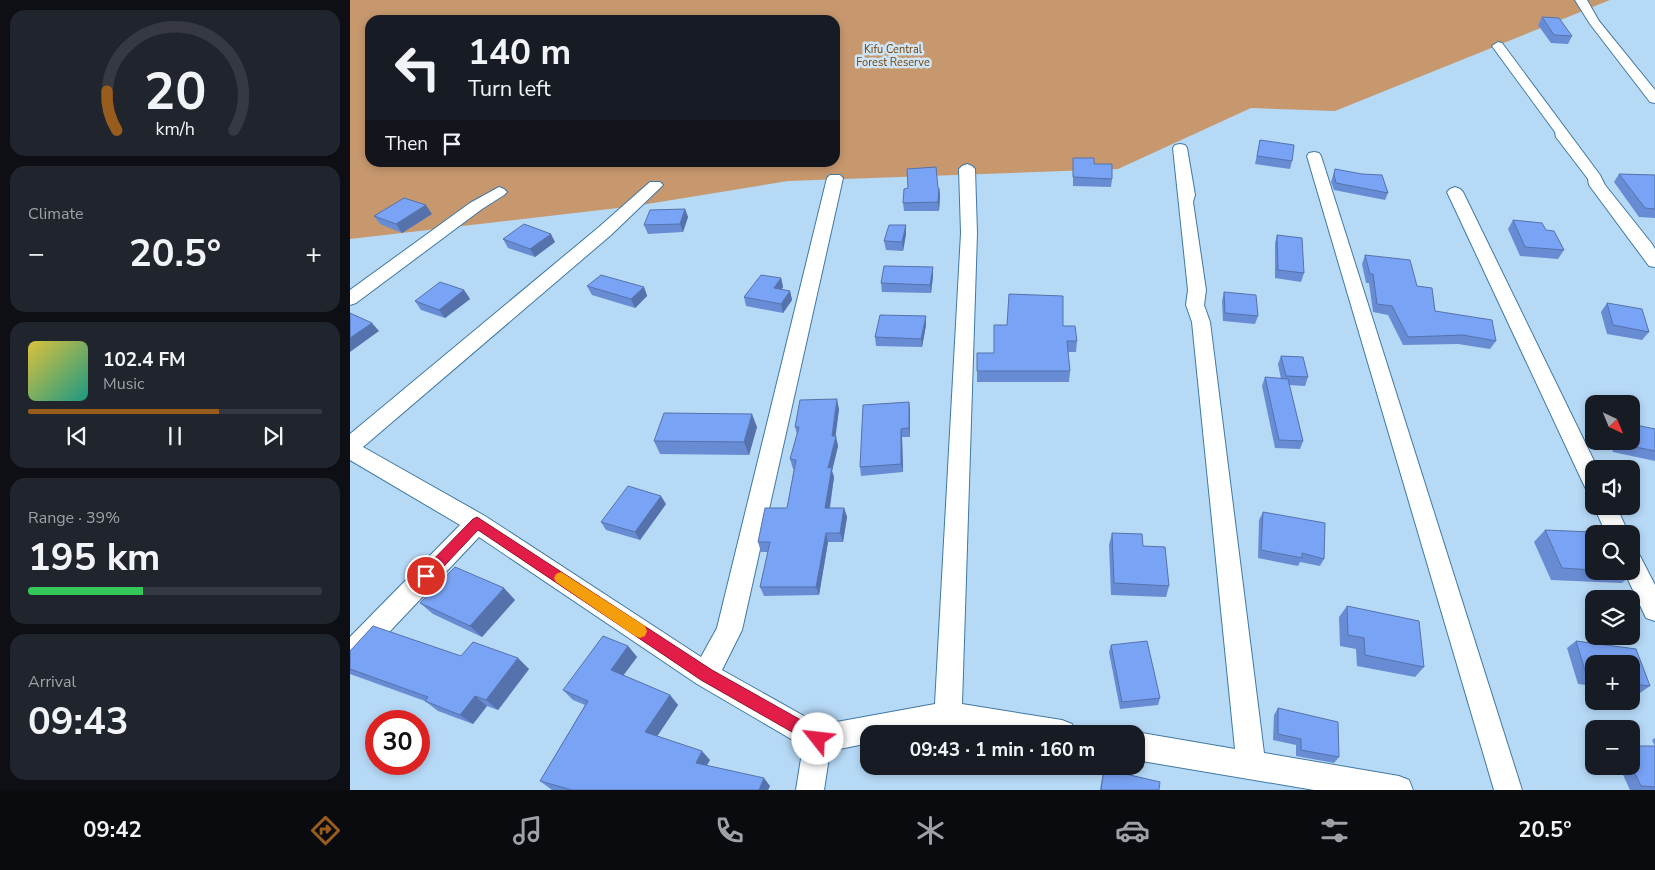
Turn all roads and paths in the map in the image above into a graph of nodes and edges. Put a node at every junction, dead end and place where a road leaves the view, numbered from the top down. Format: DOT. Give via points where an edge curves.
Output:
graph roads {
  1 [pos="1581,0"];
  2 [pos="1498,46"];
  3 [pos="1655,99"];
  4 [pos="1180,148"];
  5 [pos="1314,156"];
  6 [pos="967,169"];
  7 [pos="835,178"];
  8 [pos="655,185"];
  9 [pos="499,192"];
  10 [pos="1455,192"];
  11 [pos="1655,262"];
  12 [pos="350,299"];
  13 [pos="350,446"];
  14 [pos="350,450"];
  15 [pos="1585,463"];
  16 [pos="477,523"];
  17 [pos="1640,579"];
  18 [pos="1655,610"];
  19 [pos="350,655"];
  20 [pos="706,675"];
  21 [pos="948,715"];
  22 [pos="1008,725"];
  23 [pos="818,739"];
  24 [pos="1145,747"];
  25 [pos="1251,764"];
  26 [pos="810,790"];
  27 [pos="1399,790"];
  28 [pos="1508,790"];
  1 -- 3 [label="street" via="1594,22"];
  2 -- 11 [label="street"];
  4 -- 25 [label="street" via="1197,290 1195,305 1201,322"];
  5 -- 28 [label="street"];
  6 -- 21 [label="street" via="969,233"];
  7 -- 20 [label="street" via="729,630"];
  8 -- 13 [label="street"];
  9 -- 12 [label="street"];
  10 -- 15 [label="street"];
  14 -- 16 [label="street"];
  16 -- 19 [label="street"];
  16 -- 20 [label="street"];
  17 -- 18 [label="street"];
  20 -- 23 [label="street"];
  21 -- 22 [label="street"];
  21 -- 23 [label="street"];
  23 -- 26 [label="street"];
  24 -- 25 [label="street"];
  25 -- 27 [label="street"];
}
